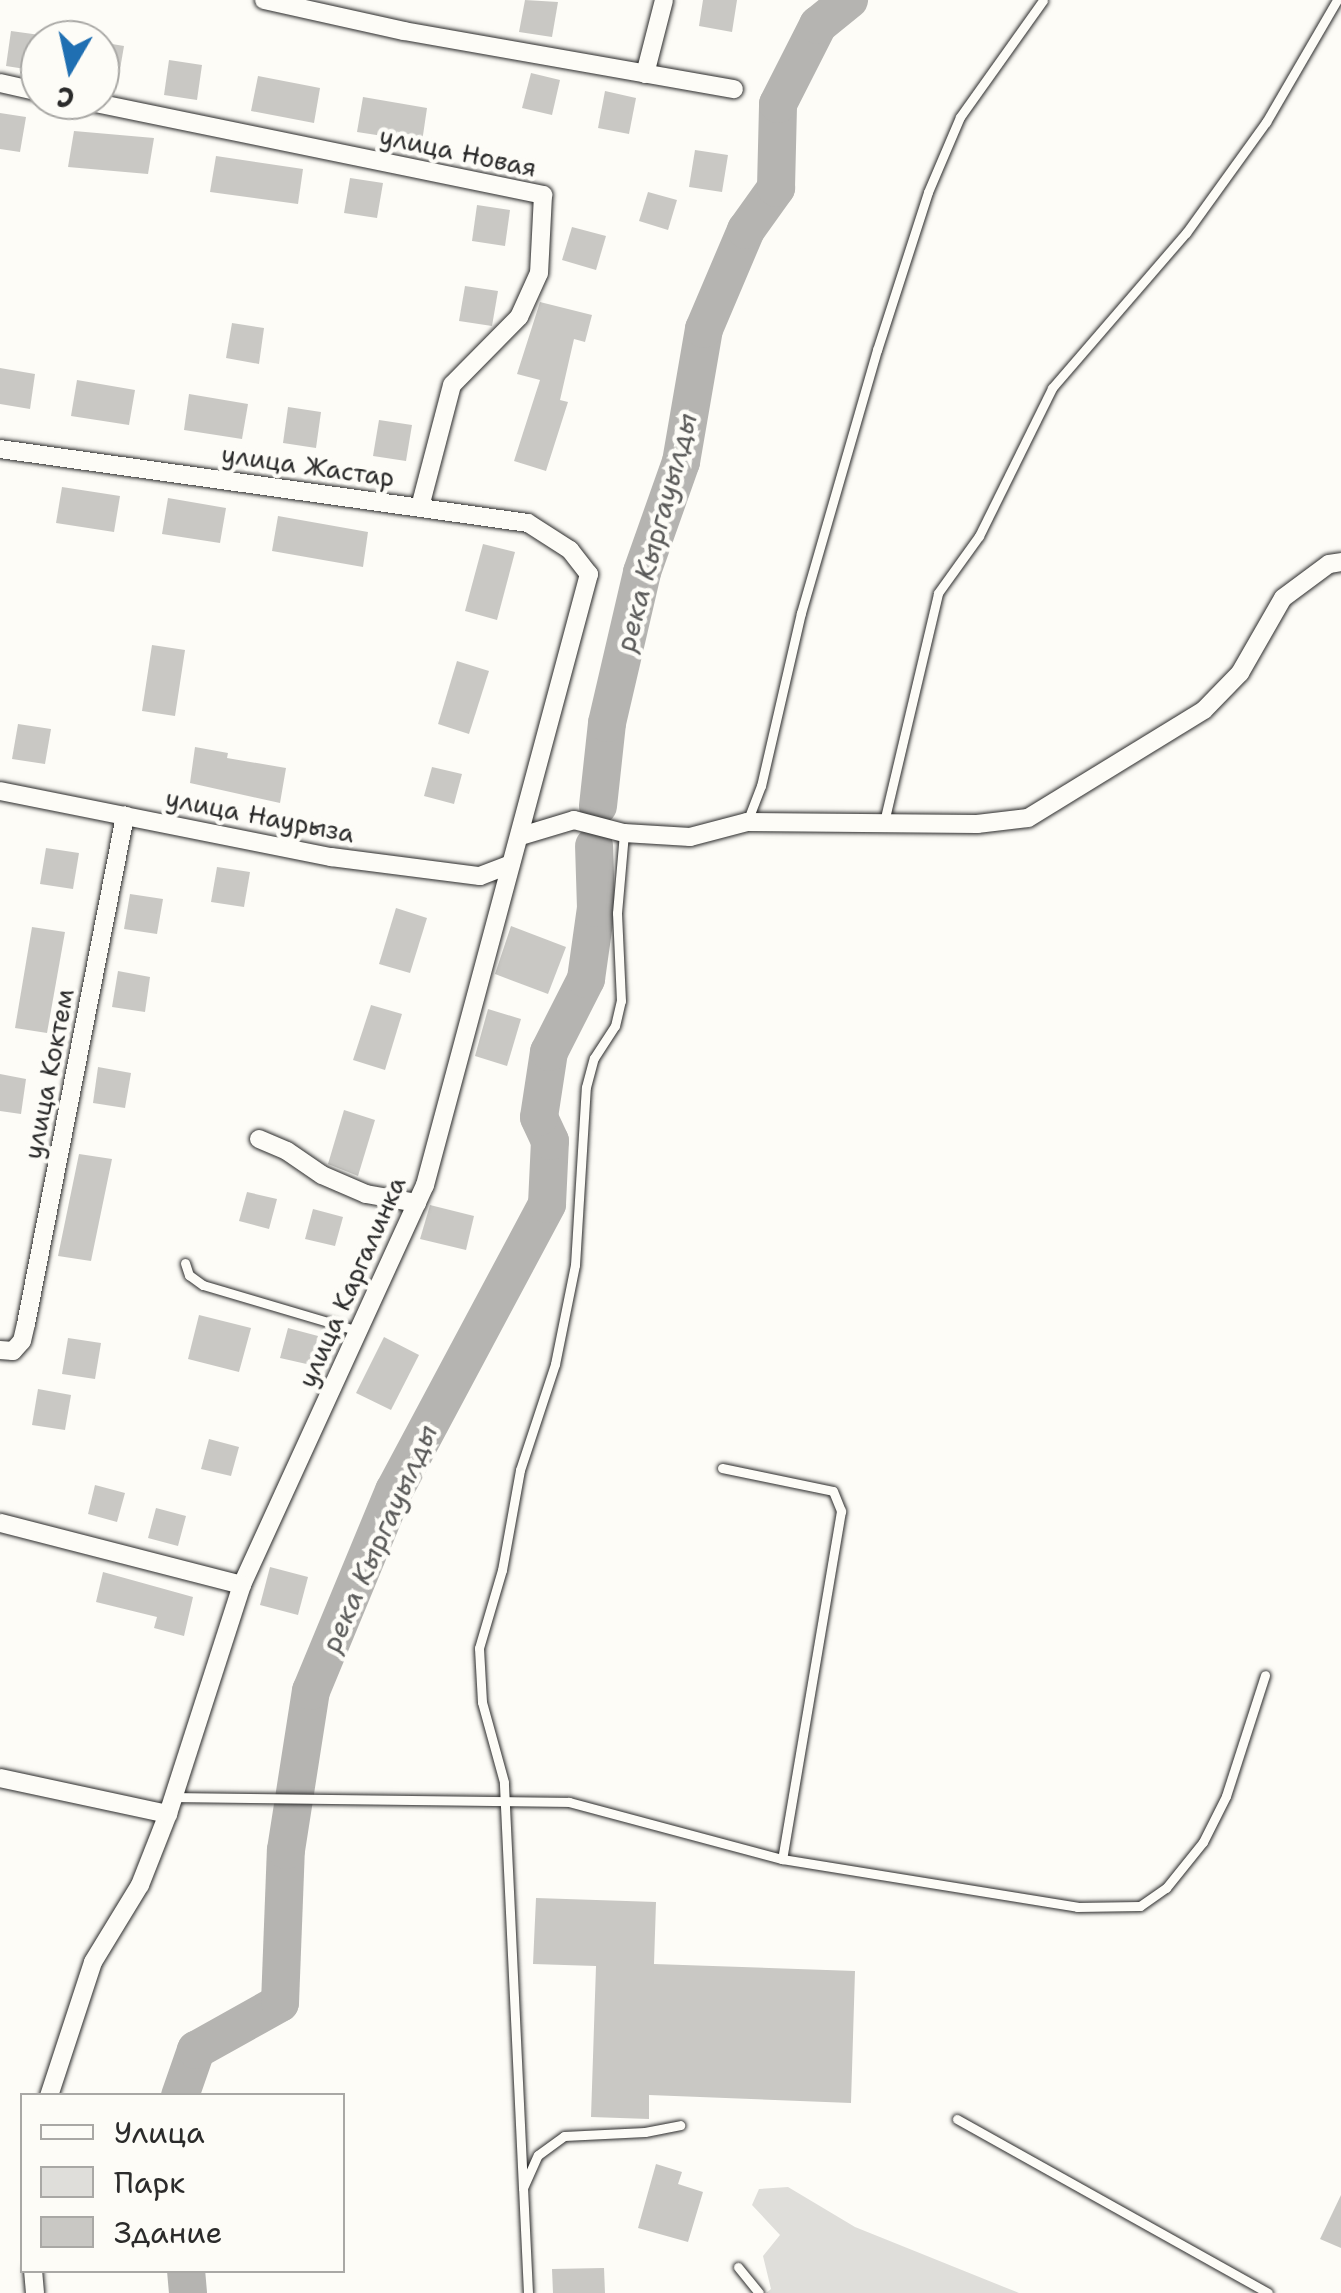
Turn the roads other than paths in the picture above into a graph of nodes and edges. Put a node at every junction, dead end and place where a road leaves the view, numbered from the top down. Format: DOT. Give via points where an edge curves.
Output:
graph roads {
  1 [pos="264,0"];
  2 [pos="664,0"];
  3 [pos="1043,0"];
  4 [pos="1337,0"];
  5 [pos="646,74"];
  6 [pos="734,89"];
  7 [pos="120,108"];
  8 [pos="0,449"];
  9 [pos="420,507"];
  10 [pos="1341,562"];
  11 [pos="589,574"];
  12 [pos="0,792"];
  13 [pos="125,816"];
  14 [pos="747,822"];
  15 [pos="884,822"];
  16 [pos="624,833"];
  17 [pos="521,836"];
  18 [pos="511,864"];
  19 [pos="260,1139"];
  20 [pos="417,1203"];
  21 [pos="186,1263"];
  22 [pos="358,1330"];
  23 [pos="0,1350"];
  24 [pos="722,1468"];
  25 [pos="0,1523"];
  26 [pos="242,1585"];
  27 [pos="1264,1675"];
  28 [pos="0,1778"];
  29 [pos="506,1800"];
  30 [pos="171,1805"];
  31 [pos="782,1859"];
  32 [pos="50,2093"];
  33 [pos="957,2119"];
  34 [pos="680,2124"];
  35 [pos="523,2188"];
  36 [pos="738,2267"];
  37 [pos="528,2293"];
  38 [pos="759,2293"];
  39 [pos="1268,2293"];
  1 -- 5 [label="street"];
  2 -- 5 [label="street"];
  3 -- 14 [label="lane" via="960,117 928,192 871,369"];
  4 -- 15 [label="lane" via="1266,122 1186,233 1052,388 979,536 938,593"];
  5 -- 6 [label="street"];
  7 -- 9 [label="street, улица Новая" via="542,195 539,274 519,317 452,386"];
  8 -- 9 [label="street, улица Жастар"];
  9 -- 11 [label="street, улица Жастар" via="528,523 570,550"];
  10 -- 15 [label="street" via="1328,564 1283,598 1240,673 1204,710 1028,818"];
  11 -- 17 [label="street, улица Каргалинка"];
  12 -- 13 [label="street, улица Наурыза"];
  13 -- 18 [label="street, улица Наурыза" via="330,857 461,874 480,876"];
  13 -- 23 [label="street, улица Коктем" via="22,1341 13,1351"];
  14 -- 15 [label="street"];
  14 -- 16 [label="street" via="690,836"];
  16 -- 17 [label="street" via="574,820"];
  16 -- 29 [label="lane" via="616,913 621,1001 586,1088 575,1264 479,1648 482,1702"];
  17 -- 18 [label="street, улица Каргалинка"];
  18 -- 20 [label="street, улица Каргалинка"];
  19 -- 20 [label="street" via="366,1194"];
  20 -- 22 [label="street, улица Каргалинка"];
  21 -- 22 [label="lane" via="203,1286"];
  22 -- 26 [label="street, улица Каргалинка"];
  24 -- 31 [label="lane" via="833,1491 841,1511"];
  25 -- 26 [label="street"];
  26 -- 30 [label="street, улица Каргалинка"];
  27 -- 31 [label="lane" via="1226,1796 1203,1842 1166,1888 1140,1906 1077,1907"];
  28 -- 30 [label="street"];
  29 -- 30 [label="lane"];
  29 -- 31 [label="lane" via="569,1802"];
  29 -- 35 [label="lane"];
  30 -- 32 [label="street, улица Каргалинка" via="140,1884 93,1962"];
  33 -- 39 [label="lane"];
  34 -- 35 [label="lane" via="564,2136 538,2155"];
  35 -- 37 [label="lane"];
  36 -- 38 [label="lane"];
}
